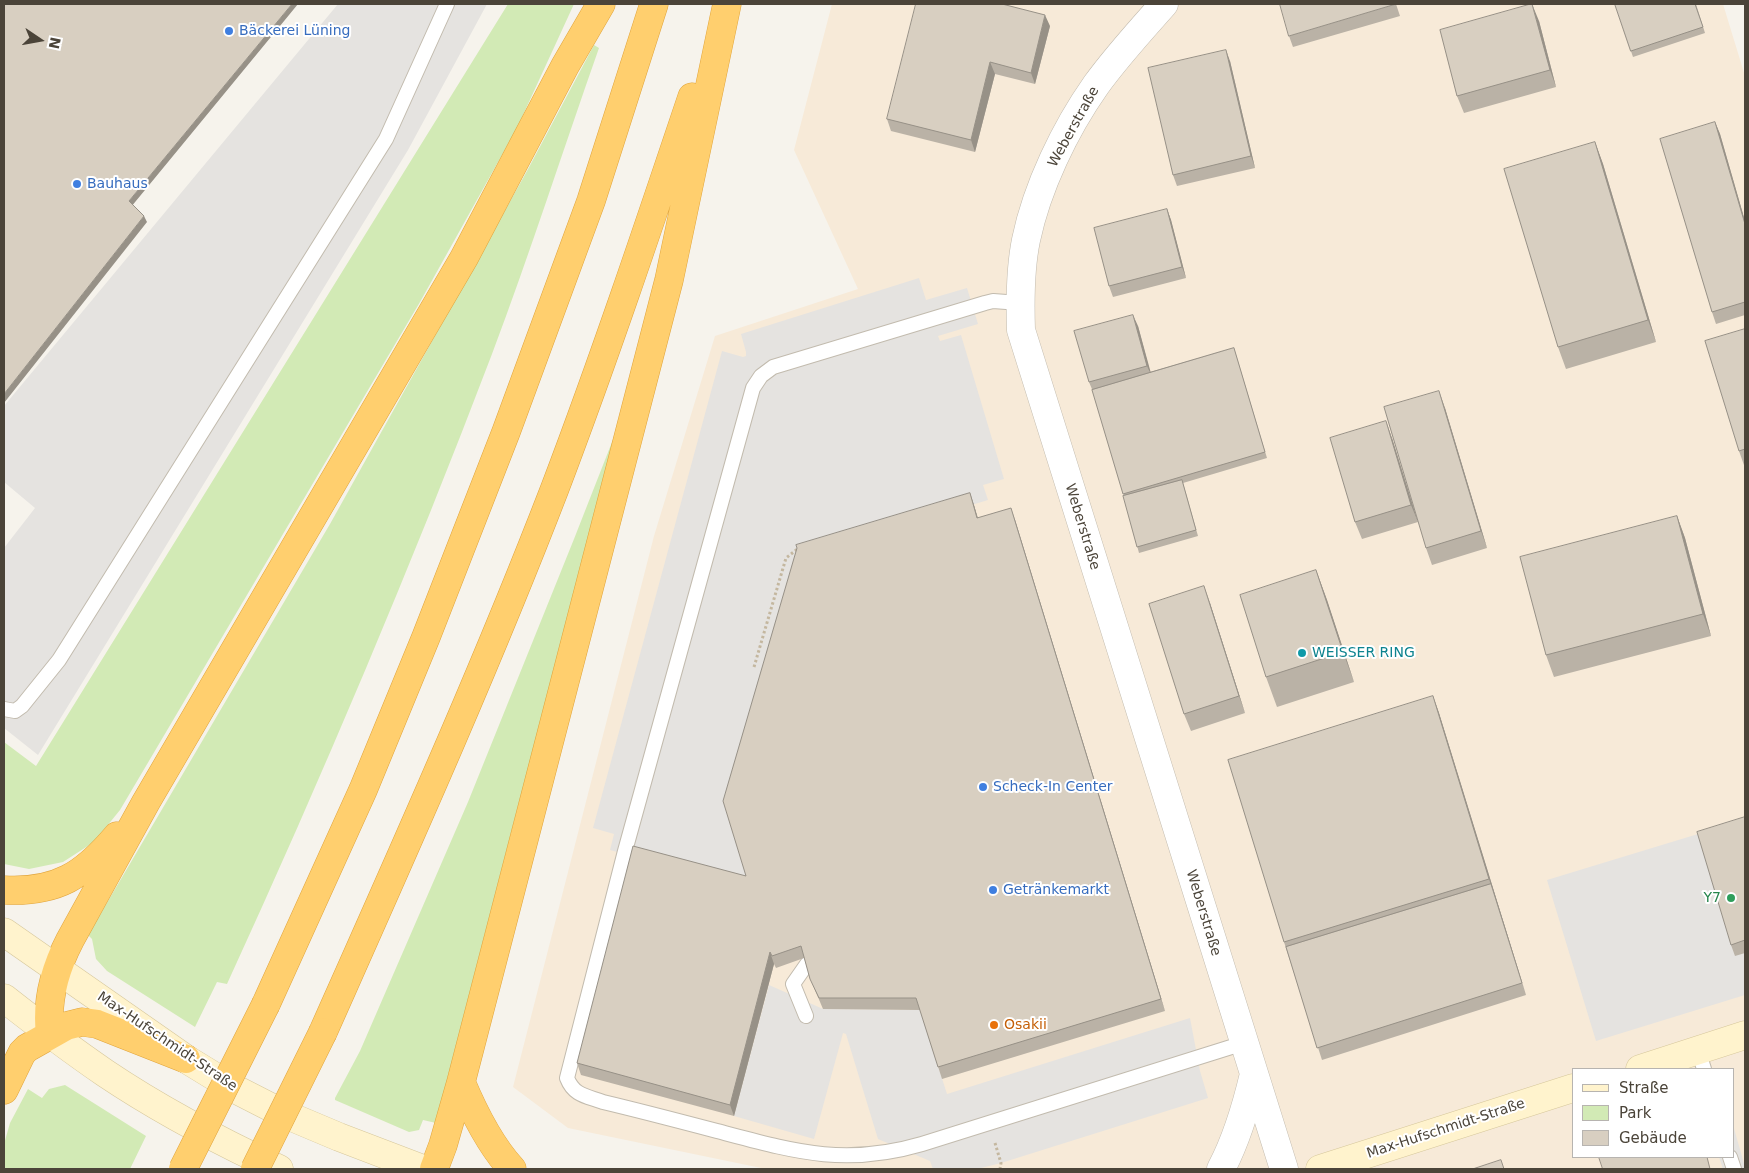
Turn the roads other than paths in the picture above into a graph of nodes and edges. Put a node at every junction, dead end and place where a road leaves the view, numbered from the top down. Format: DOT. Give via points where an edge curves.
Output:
graph roads {
  1 [pos="447,4"];
  2 [pos="600,4"];
  3 [pos="654,4"];
  4 [pos="725,4"];
  5 [pos="1164,4"];
  6 [pos="1020,303"];
  7 [pos="4,709"];
  8 [pos="146,802"];
  9 [pos="4,890"];
  10 [pos="4,932"];
  11 [pos="830,946"];
  12 [pos="57,969"];
  13 [pos="4,998"];
  14 [pos="806,1016"];
  15 [pos="50,1034"];
  16 [pos="1745,1035"];
  17 [pos="1244,1043"];
  18 [pos="186,1059"];
  19 [pos="1701,1060"];
  20 [pos="1647,1068"];
  21 [pos="1254,1074"];
  22 [pos="461,1082"];
  23 [pos="1572,1088"];
  24 [pos="4,1090"];
  25 [pos="183,1169"];
  26 [pos="254,1169"];
  27 [pos="279,1169"];
  28 [pos="423,1169"];
  29 [pos="434,1169"];
  30 [pos="512,1169"];
  31 [pos="1221,1169"];
  32 [pos="1284,1169"];
  33 [pos="1320,1169"];
  1 -- 7 [label="lane" via="386,139 58,660 22,706 15,711"];
  2 -- 8 [label="highway" via="464,258"];
  3 -- 25 [label="highway, bridge" via="591,201 426,638 364,790 266,1004"];
  4 -- 22 [label="highway" via="669,280"];
  4 -- 26 [label="highway, bridge" via="555,488 418,819 323,1032"];
  5 -- 6 [label="street, Weberstraße" via="1101,78 1071,125 1042,185 1026,239"];
  6 -- 17 [label="street, Weberstraße" via="1024,340"];
  6 -- 17 [label="lane" via="984,303 773,367 753,388 625,851 567,1078 573,1090 603,1102 763,1143 811,1154 868,1155 922,1144"];
  8 -- 9 [label="highway" via="101,854 71,877 44,888"];
  8 -- 12 [label="highway"];
  10 -- 12 [label="street, Max-Hufschmidt-Straße"];
  11 -- 14 [label="lane" via="832,952 807,964 793,984"];
  12 -- 15 [label="highway" via="49,1003"];
  12 -- 18 [label="street, Max-Hufschmidt-Straße"];
  13 -- 15 [label="street"];
  15 -- 18 [label="highway" via="75,1023 90,1023"];
  15 -- 24 [label="highway" via="22,1053"];
  15 -- 27 [label="street" via="138,1094"];
  16 -- 19 [label="street"];
  17 -- 21 [label="street, Weberstraße"];
  18 -- 28 [label="street, Max-Hufschmidt-Straße" via="282,1113"];
  19 -- 20 [label="street"];
  21 -- 31 [label="street" via="1235,1142"];
  21 -- 32 [label="street, Weberstraße"];
  22 -- 29 [label="highway"];
  22 -- 30 [label="highway" via="490,1140"];
  23 -- 33 [label="street, Max-Hufschmidt-Straße"];
}
